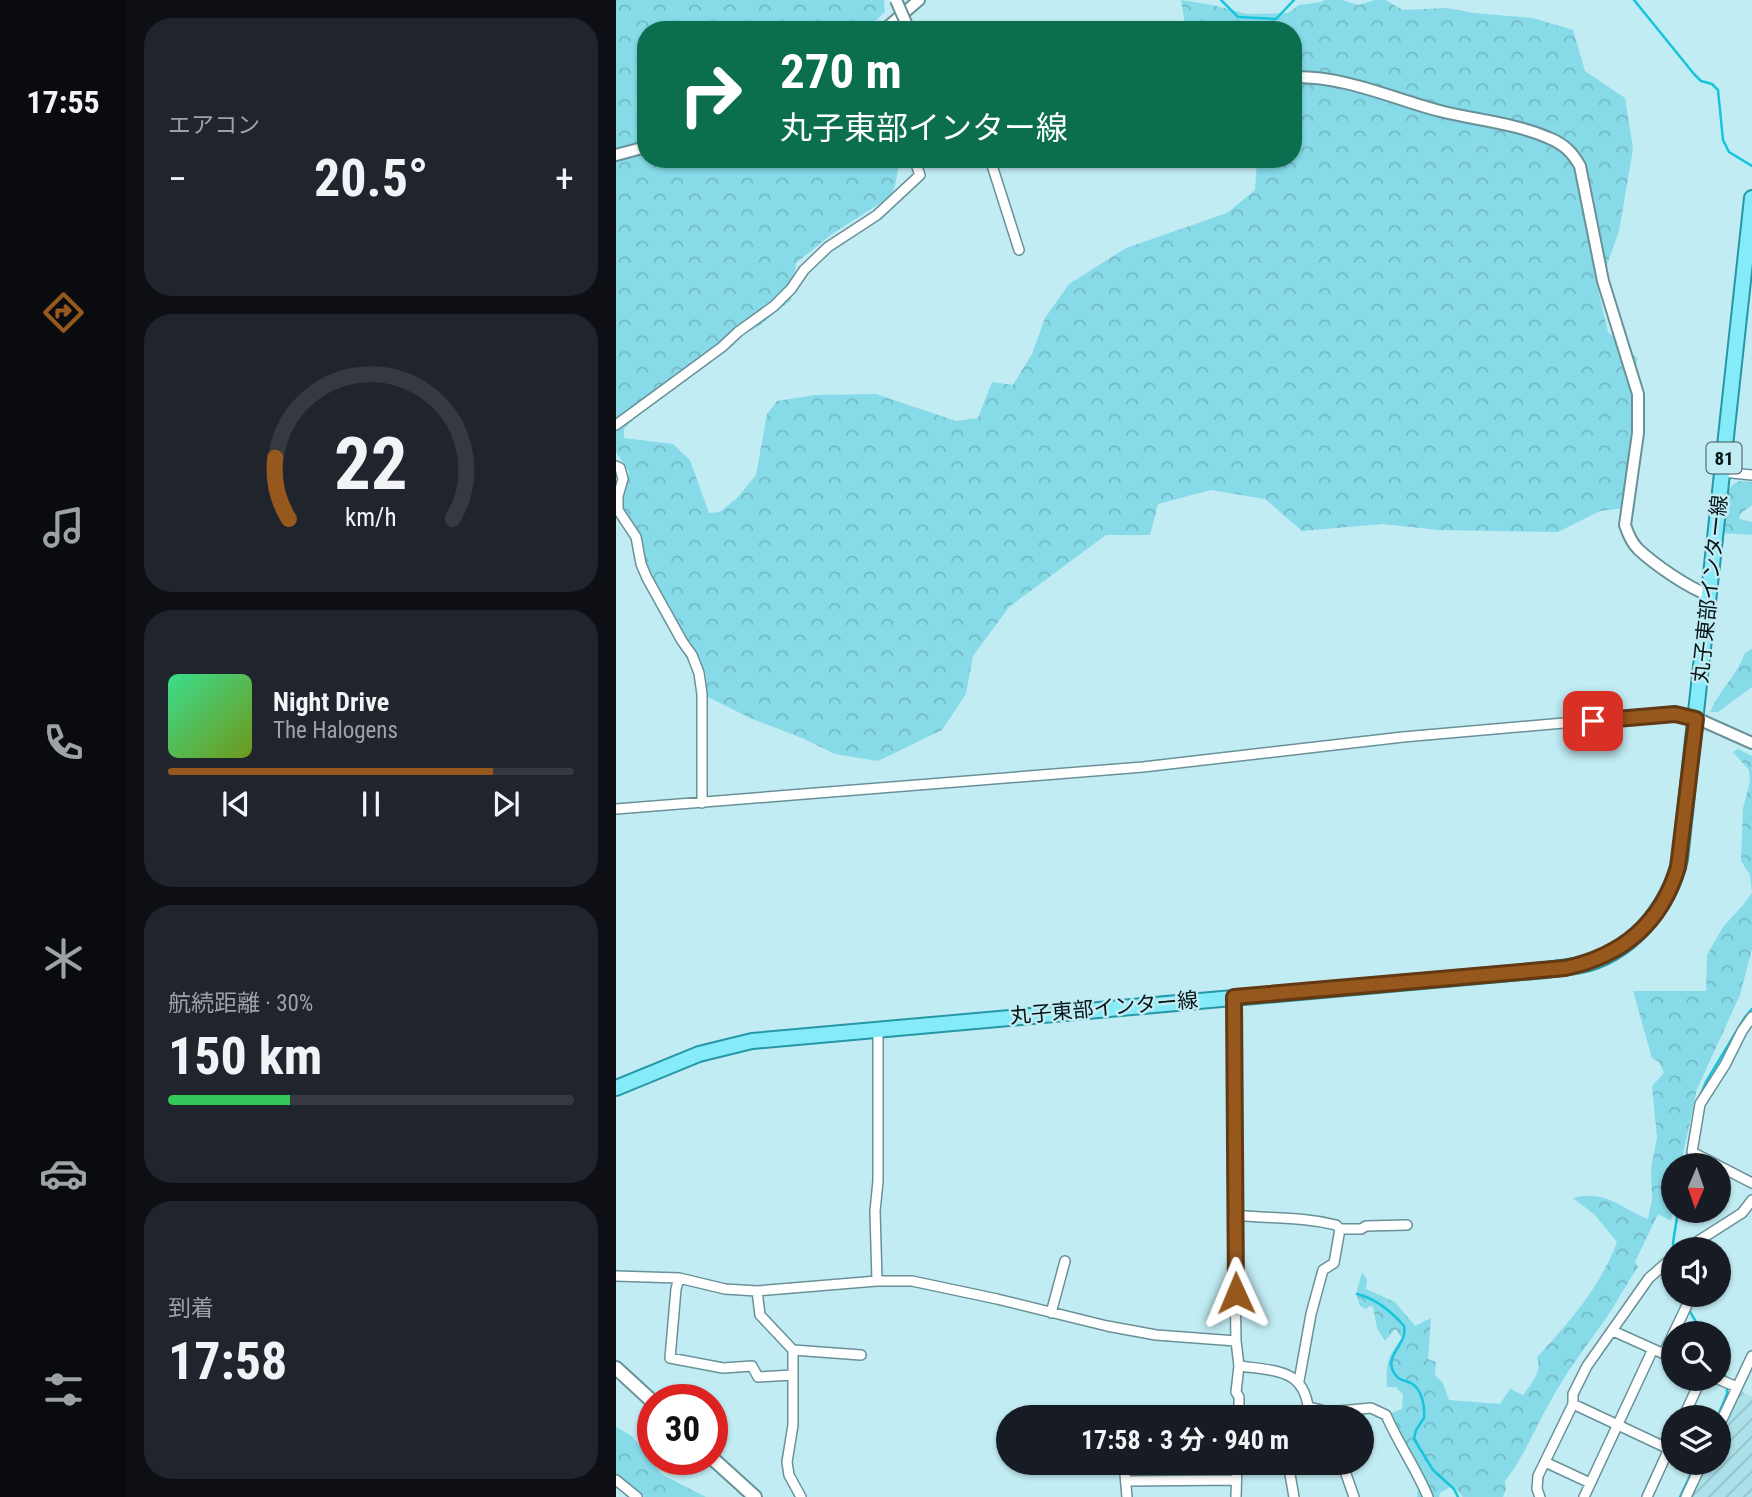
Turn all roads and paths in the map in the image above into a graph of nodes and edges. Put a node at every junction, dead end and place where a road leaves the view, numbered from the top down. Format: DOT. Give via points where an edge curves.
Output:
graph roads {
  1 [pos="896,0"];
  2 [pos="919,0"];
  3 [pos="894,21"];
  4 [pos="905,21"];
  5 [pos="1302,78"];
  6 [pos="637,149"];
  7 [pos="616,155"];
  8 [pos="918,168"];
  9 [pos="993,168"];
  10 [pos="1752,198"];
  11 [pos="1019,250"];
  12 [pos="616,425"];
  13 [pos="616,466"];
  14 [pos="1722,472"];
  15 [pos="1752,475"];
  16 [pos="1709,594"];
  17 [pos="1696,719"];
  18 [pos="1752,743"];
  19 [pos="702,803"];
  20 [pos="616,809"];
  21 [pos="1234,997"];
  22 [pos="1752,1017"];
  23 [pos="878,1029"];
  24 [pos="616,1088"];
  25 [pos="1752,1183"];
  26 [pos="1752,1200"];
  27 [pos="1234,1214"];
  28 [pos="1407,1225"];
  29 [pos="1340,1229"];
  30 [pos="1705,1237"];
  31 [pos="1065,1261"];
  32 [pos="1661,1267"];
  33 [pos="616,1276"];
  34 [pos="679,1278"];
  35 [pos="877,1282"];
  36 [pos="757,1291"];
  37 [pos="1051,1313"];
  38 [pos="1613,1331"];
  39 [pos="1236,1341"];
  40 [pos="1653,1349"];
  41 [pos="793,1350"];
  42 [pos="1661,1352"];
  43 [pos="861,1355"];
  44 [pos="1752,1356"];
  45 [pos="1239,1366"];
  46 [pos="616,1368"];
  47 [pos="793,1375"];
  48 [pos="1731,1379"];
  49 [pos="1299,1381"];
  50 [pos="637,1387"];
  51 [pos="1573,1404"];
  52 [pos="1239,1405"];
  53 [pos="1308,1405"];
  54 [pos="1374,1409"];
  55 [pos="1618,1426"];
  56 [pos="1661,1441"];
  57 [pos="1545,1462"];
  58 [pos="1661,1466"];
  59 [pos="728,1473"];
  60 [pos="1126,1475"];
  61 [pos="1236,1475"];
  62 [pos="1290,1475"];
  63 [pos="1346,1475"];
  64 [pos="1696,1475"];
  65 [pos="616,1480"];
  66 [pos="1236,1480"];
  67 [pos="1127,1481"];
  68 [pos="1590,1483"];
  69 [pos="637,1497"];
  70 [pos="755,1497"];
  71 [pos="800,1497"];
  72 [pos="1127,1497"];
  73 [pos="1236,1497"];
  74 [pos="1294,1497"];
  75 [pos="1354,1497"];
  76 [pos="1429,1497"];
  77 [pos="1540,1497"];
  78 [pos="1584,1497"];
  79 [pos="1647,1497"];
  80 [pos="1686,1497"];
  1 -- 4 [label="street, bridge"];
  2 -- 3 [label="street"];
  5 -- 16 [label="street" via="1340,81 1531,132 1573,153 1580,166 1603,281 1637,394 1638,433 1625,525 1629,538 1686,584"];
  6 -- 7 [label="street"];
  8 -- 12 [label="street" via="920,174 892,203 828,247 774,306"];
  9 -- 11 [label="street"];
  10 -- 14 [label="main road, 丸子東部インター線 / 81"];
  13 -- 19 [label="street" via="623,479 618,510 636,537 647,578 699,673"];
  14 -- 15 [label="street"];
  14 -- 16 [label="main road, 丸子東部インター線 / 81"];
  16 -- 17 [label="main road, 丸子東部インター線 / 81"];
  17 -- 18 [label="street"];
  17 -- 19 [label="street" via="1675,714 1643,716 1143,767"];
  17 -- 21 [label="main road, 丸子東部インター線 / 81" via="1676,875 1652,918 1615,951 1565,968"];
  19 -- 20 [label="street"];
  21 -- 23 [label="main road, 丸子東部インター線 / 81"];
  21 -- 27 [label="street"];
  22 -- 25 [label="street" via="1700,1104 1692,1152"];
  23 -- 24 [label="main road, 丸子東部インター線 / 81" via="734,1044"];
  23 -- 35 [label="street"];
  26 -- 30 [label="street" via="1742,1213"];
  27 -- 29 [label="street" via="1298,1217"];
  27 -- 39 [label="street"];
  28 -- 29 [label="street"];
  29 -- 49 [label="street" via="1334,1264 1323,1270 1311,1314"];
  31 -- 37 [label="street"];
  32 -- 38 [label="street"];
  33 -- 34 [label="street"];
  34 -- 36 [label="street"];
  34 -- 47 [label="street" via="670,1358 723,1368 751,1366 758,1377"];
  35 -- 36 [label="street"];
  35 -- 37 [label="street" via="931,1284"];
  36 -- 41 [label="street" via="760,1315"];
  37 -- 39 [label="street" via="1156,1335"];
  38 -- 40 [label="street"];
  38 -- 51 [label="street" via="1578,1381"];
  39 -- 45 [label="street"];
  40 -- 42 [label="street"];
  40 -- 55 [label="street"];
  41 -- 43 [label="street"];
  41 -- 47 [label="street"];
  44 -- 48 [label="street"];
  45 -- 49 [label="street" via="1285,1372"];
  45 -- 52 [label="street"];
  46 -- 50 [label="main road"];
  47 -- 71 [label="street" via="787,1462"];
  49 -- 53 [label="street"];
  51 -- 55 [label="street"];
  51 -- 57 [label="street"];
  54 -- 76 [label="street" via="1386,1415"];
  55 -- 56 [label="street"];
  55 -- 68 [label="street"];
  57 -- 68 [label="street"];
  57 -- 77 [label="street" via="1538,1476"];
  58 -- 79 [label="street"];
  59 -- 70 [label="main road"];
  60 -- 67 [label="street"];
  61 -- 66 [label="street"];
  62 -- 74 [label="street"];
  63 -- 75 [label="street"];
  64 -- 80 [label="street"];
  65 -- 69 [label="street"];
  66 -- 67 [label="street"];
  66 -- 73 [label="street"];
  67 -- 72 [label="street"];
  68 -- 78 [label="street"];
}
